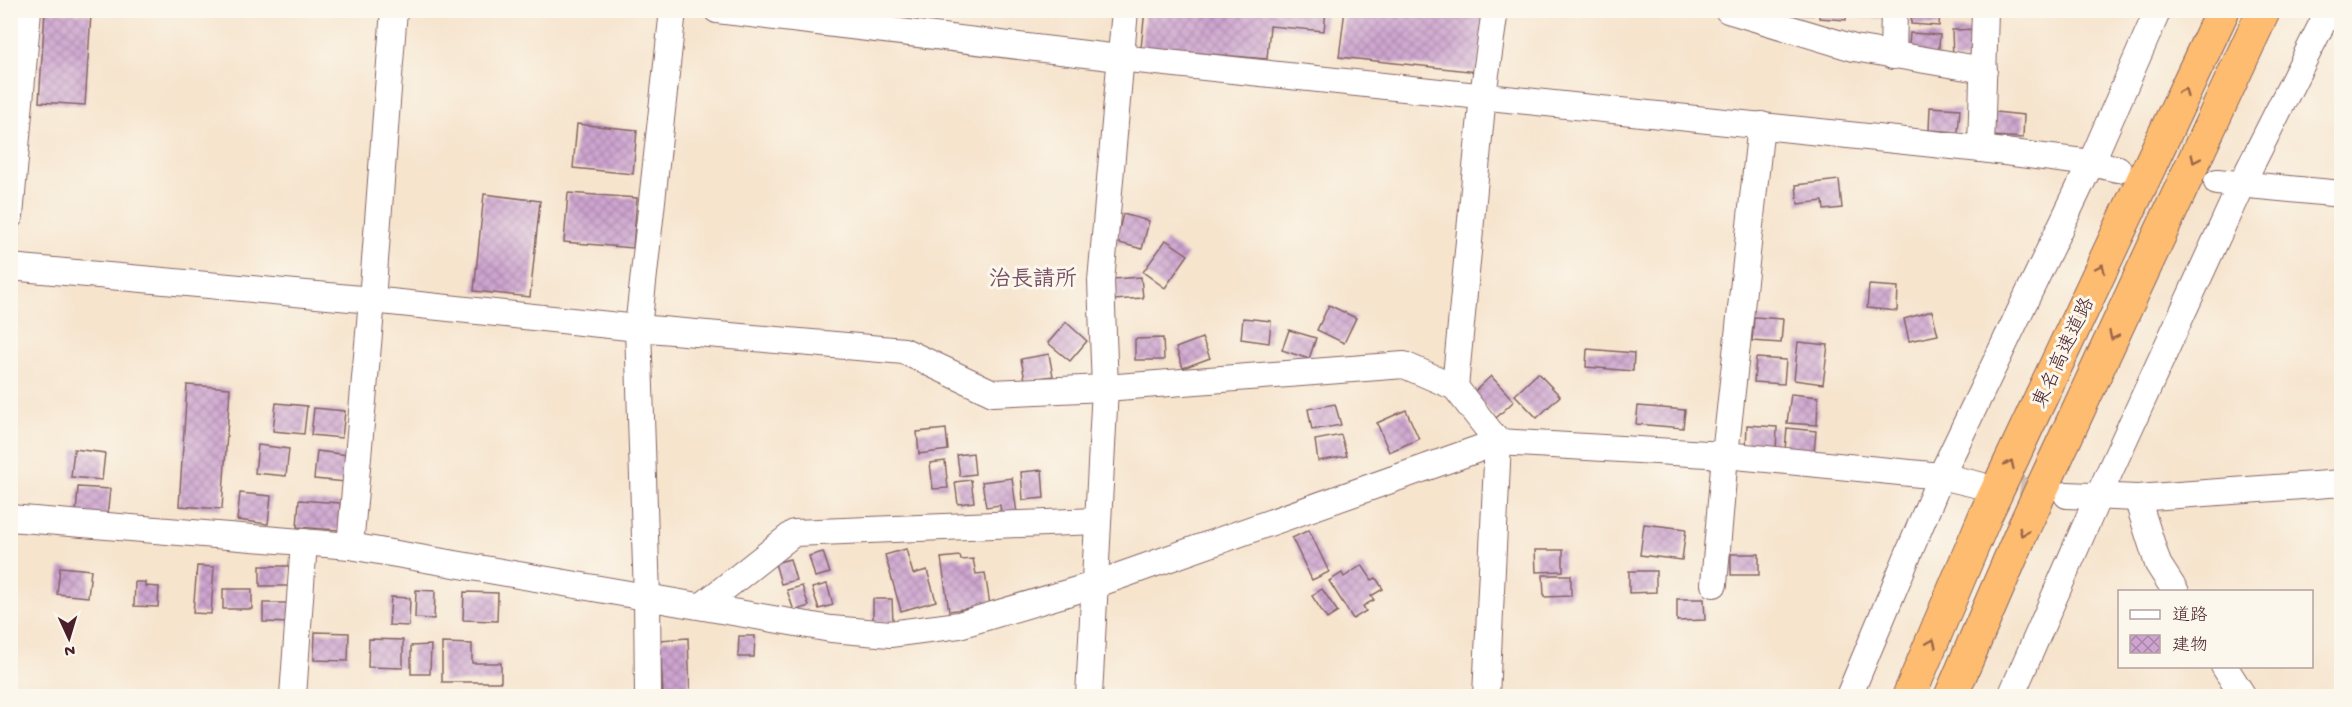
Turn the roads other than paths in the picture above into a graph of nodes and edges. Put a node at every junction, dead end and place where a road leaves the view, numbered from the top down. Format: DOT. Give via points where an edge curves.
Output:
graph roads {
  1 [pos="28,10"];
  2 [pos="394,10"];
  3 [pos="673,10"];
  4 [pos="717,10"];
  5 [pos="1125,10"];
  6 [pos="1495,10"];
  7 [pos="1728,10"];
  8 [pos="1894,10"];
  9 [pos="1985,10"];
  10 [pos="2158,10"];
  11 [pos="2223,10"];
  12 [pos="2264,10"];
  13 [pos="2329,10"];
  14 [pos="1893,56"];
  15 [pos="1119,58"];
  16 [pos="1984,70"];
  17 [pos="1483,95"];
  18 [pos="1761,125"];
  19 [pos="1981,149"];
  20 [pos="2091,163"];
  21 [pos="2118,169"];
  22 [pos="2217,182"];
  23 [pos="2242,183"];
  24 [pos="2342,194"];
  25 [pos="10,216"];
  26 [pos="10,267"];
  27 [pos="372,300"];
  28 [pos="638,328"];
  29 [pos="1455,387"];
  30 [pos="1105,388"];
  31 [pos="1498,442"];
  32 [pos="1725,455"];
  33 [pos="1941,476"];
  34 [pos="2342,483"];
  35 [pos="1979,484"];
  36 [pos="2067,495"];
  37 [pos="2098,498"];
  38 [pos="2137,498"];
  39 [pos="10,518"];
  40 [pos="1097,521"];
  41 [pos="304,542"];
  42 [pos="350,546"];
  43 [pos="1714,584"];
  44 [pos="1094,585"];
  45 [pos="2175,590"];
  46 [pos="647,596"];
  47 [pos="702,606"];
  48 [pos="2225,668"];
  49 [pos="293,696"];
  50 [pos="648,696"];
  51 [pos="1089,696"];
  52 [pos="1486,696"];
  53 [pos="1849,696"];
  54 [pos="1909,696"];
  55 [pos="1951,696"];
  56 [pos="2011,696"];
  57 [pos="2243,696"];
  1 -- 25 [label="street"];
  2 -- 27 [label="street"];
  3 -- 28 [label="street"];
  4 -- 15 [label="street"];
  5 -- 15 [label="street"];
  6 -- 17 [label="street"];
  7 -- 14 [label="street"];
  8 -- 14 [label="street"];
  9 -- 16 [label="street"];
  10 -- 20 [label="street"];
  54 -- 11 [label="highway, 東名高速道路, one-way" via="1986,513"];
  12 -- 55 [label="highway, 東名高速道路, one-way" via="2024,527"];
  13 -- 23 [label="street"];
  14 -- 16 [label="street"];
  15 -- 17 [label="street"];
  15 -- 30 [label="street" via="1101,280"];
  16 -- 19 [label="street"];
  17 -- 18 [label="street"];
  17 -- 29 [label="street"];
  18 -- 19 [label="street"];
  18 -- 32 [label="street"];
  19 -- 20 [label="street"];
  20 -- 21 [label="street"];
  20 -- 33 [label="street"];
  22 -- 23 [label="street"];
  23 -- 24 [label="street"];
  23 -- 37 [label="street"];
  26 -- 27 [label="street"];
  27 -- 28 [label="street"];
  27 -- 42 [label="street"];
  28 -- 30 [label="street" via="904,351 993,393"];
  28 -- 46 [label="street"];
  29 -- 30 [label="street" via="1404,365"];
  29 -- 31 [label="street"];
  30 -- 40 [label="street"];
  31 -- 32 [label="street"];
  31 -- 44 [label="street"];
  31 -- 52 [label="street"];
  32 -- 33 [label="street"];
  32 -- 43 [label="street"];
  33 -- 35 [label="street"];
  33 -- 53 [label="street"];
  34 -- 38 [label="street"];
  36 -- 37 [label="street"];
  37 -- 38 [label="street"];
  37 -- 56 [label="street"];
  38 -- 45 [label="street" via="2158,564"];
  39 -- 41 [label="street"];
  40 -- 44 [label="street"];
  40 -- 47 [label="street" via="794,533"];
  41 -- 42 [label="street"];
  41 -- 49 [label="street"];
  42 -- 46 [label="street"];
  44 -- 47 [label="street" via="959,625 890,634 831,629"];
  44 -- 51 [label="street"];
  46 -- 47 [label="street"];
  46 -- 50 [label="street"];
  48 -- 57 [label="street"];
}
